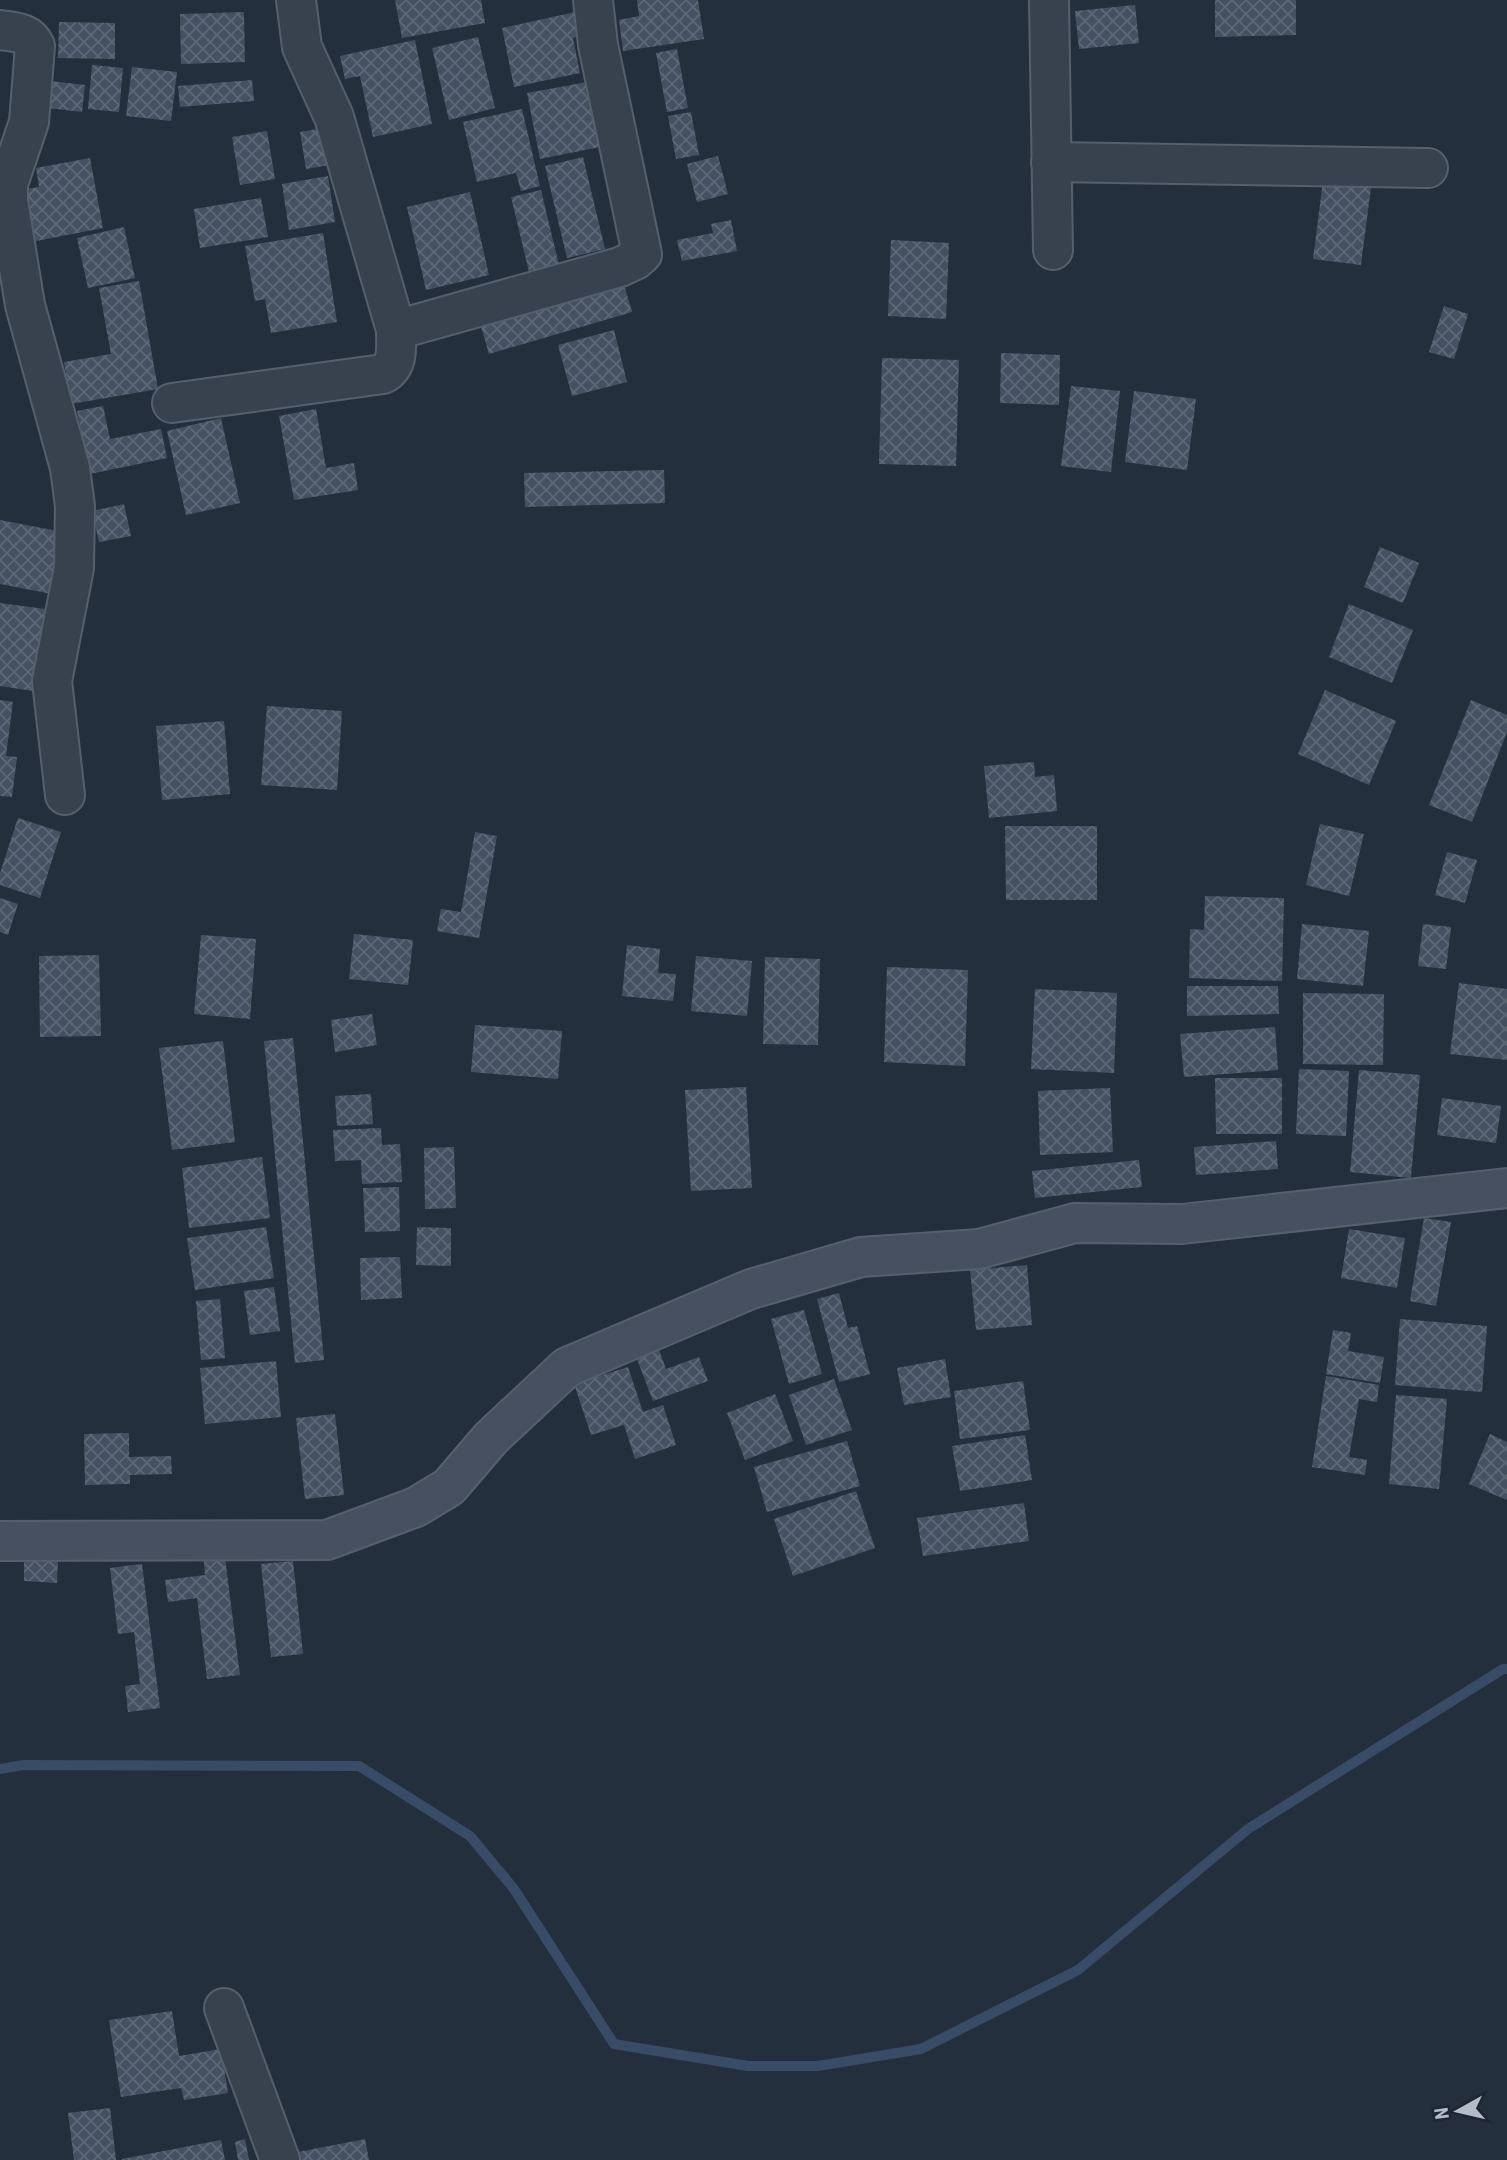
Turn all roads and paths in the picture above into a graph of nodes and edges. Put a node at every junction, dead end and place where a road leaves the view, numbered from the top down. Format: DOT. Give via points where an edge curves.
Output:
graph roads {
  1 [pos="296,0"];
  2 [pos="593,0"];
  3 [pos="1049,0"];
  4 [pos="0,30"];
  5 [pos="1051,162"];
  6 [pos="1428,168"];
  7 [pos="1053,250"];
  8 [pos="396,330"];
  9 [pos="172,403"];
  10 [pos="65,795"];
  11 [pos="1507,1188"];
  12 [pos="0,1541"];
  13 [pos="225,2008"];
  14 [pos="280,2160"];
  1 -- 8 [label="street" via="302,47 334,117"];
  2 -- 8 [label="street" via="598,45 642,254 620,267"];
  3 -- 5 [label="street"];
  4 -- 10 [label="street" via="25,35 35,46 29,122 8,184 8,201 25,305 70,468 75,506 74,568 52,681"];
  5 -- 6 [label="street"];
  5 -- 7 [label="street"];
  8 -- 9 [label="street" via="395,363 383,374"];
  11 -- 12 [label="street" via="1182,1224 1075,1223 979,1249 861,1257 751,1289 567,1367 491,1438 449,1487 416,1507 327,1540"];
  13 -- 14 [label="street"];
}
